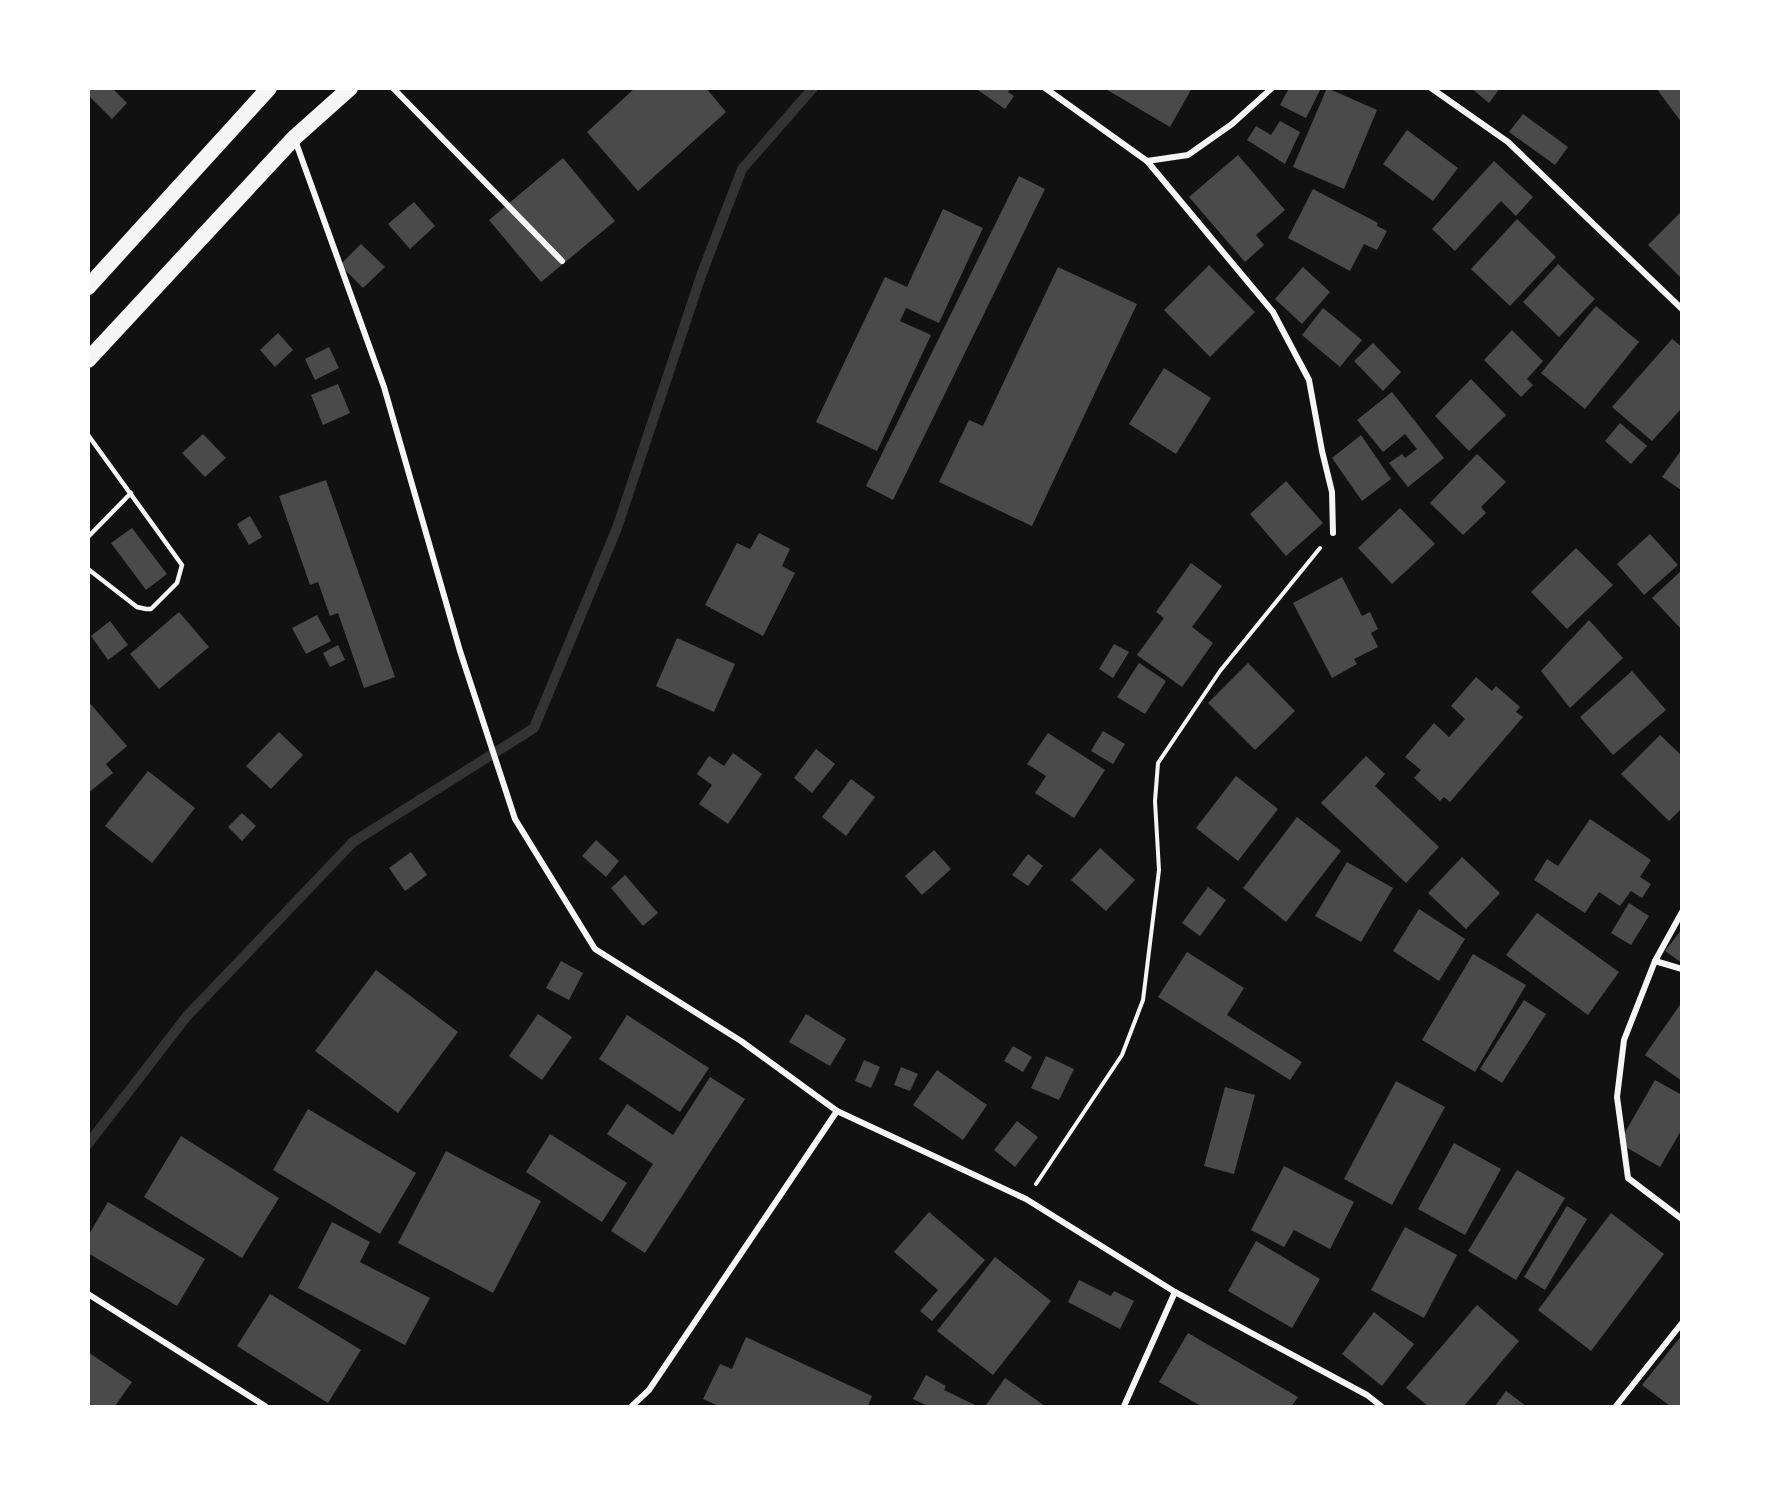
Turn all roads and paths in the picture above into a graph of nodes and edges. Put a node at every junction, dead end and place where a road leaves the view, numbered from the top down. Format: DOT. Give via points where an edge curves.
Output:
graph roads {
  1 [pos="269,88"];
  2 [pos="350,88"];
  3 [pos="393,88"];
  4 [pos="1045,88"];
  5 [pos="1272,88"];
  6 [pos="1431,88"];
  7 [pos="294,138"];
  8 [pos="1147,161"];
  9 [pos="562,261"];
  10 [pos="88,287"];
  11 [pos="1682,309"];
  12 [pos="88,360"];
  13 [pos="88,435"];
  14 [pos="131,493"];
  15 [pos="1333,533"];
  16 [pos="88,537"];
  17 [pos="88,569"];
  18 [pos="1682,912"];
  19 [pos="1655,961"];
  20 [pos="1682,969"];
  21 [pos="837,1111"];
  22 [pos="1026,1199"];
  23 [pos="1682,1219"];
  24 [pos="1175,1292"];
  25 [pos="88,1294"];
  26 [pos="1682,1323"];
  27 [pos="265,1407"];
  28 [pos="632,1407"];
  29 [pos="1124,1407"];
  30 [pos="1382,1407"];
  31 [pos="1616,1407"];
  1 -- 10 [label="highway"];
  2 -- 7 [label="highway"];
  3 -- 9 [label="street"];
  4 -- 8 [label="street"];
  5 -- 8 [label="street" via="1232,124 1188,155"];
  6 -- 11 [label="street" via="1508,142"];
  7 -- 12 [label="highway"];
  7 -- 21 [label="street" via="384,387 460,651 515,819 595,949 741,1041"];
  8 -- 15 [label="street" via="1273,312 1309,380 1332,492"];
  13 -- 14 [label="lane"];
  14 -- 16 [label="lane"];
  14 -- 17 [label="lane" via="182,565 177,583 151,609 146,609 137,607"];
  15 -- 22 [label="path" via="1220,671 1158,763 1155,801 1159,870 1143,1000 1122,1055"];
  18 -- 19 [label="street"];
  19 -- 20 [label="street"];
  19 -- 23 [label="street" via="1624,1040 1617,1097 1628,1178"];
  21 -- 22 [label="street"];
  21 -- 28 [label="street" via="650,1390"];
  22 -- 24 [label="street"];
  24 -- 29 [label="street"];
  24 -- 30 [label="street" via="1367,1395"];
  25 -- 27 [label="street"];
  26 -- 31 [label="street"];
}
